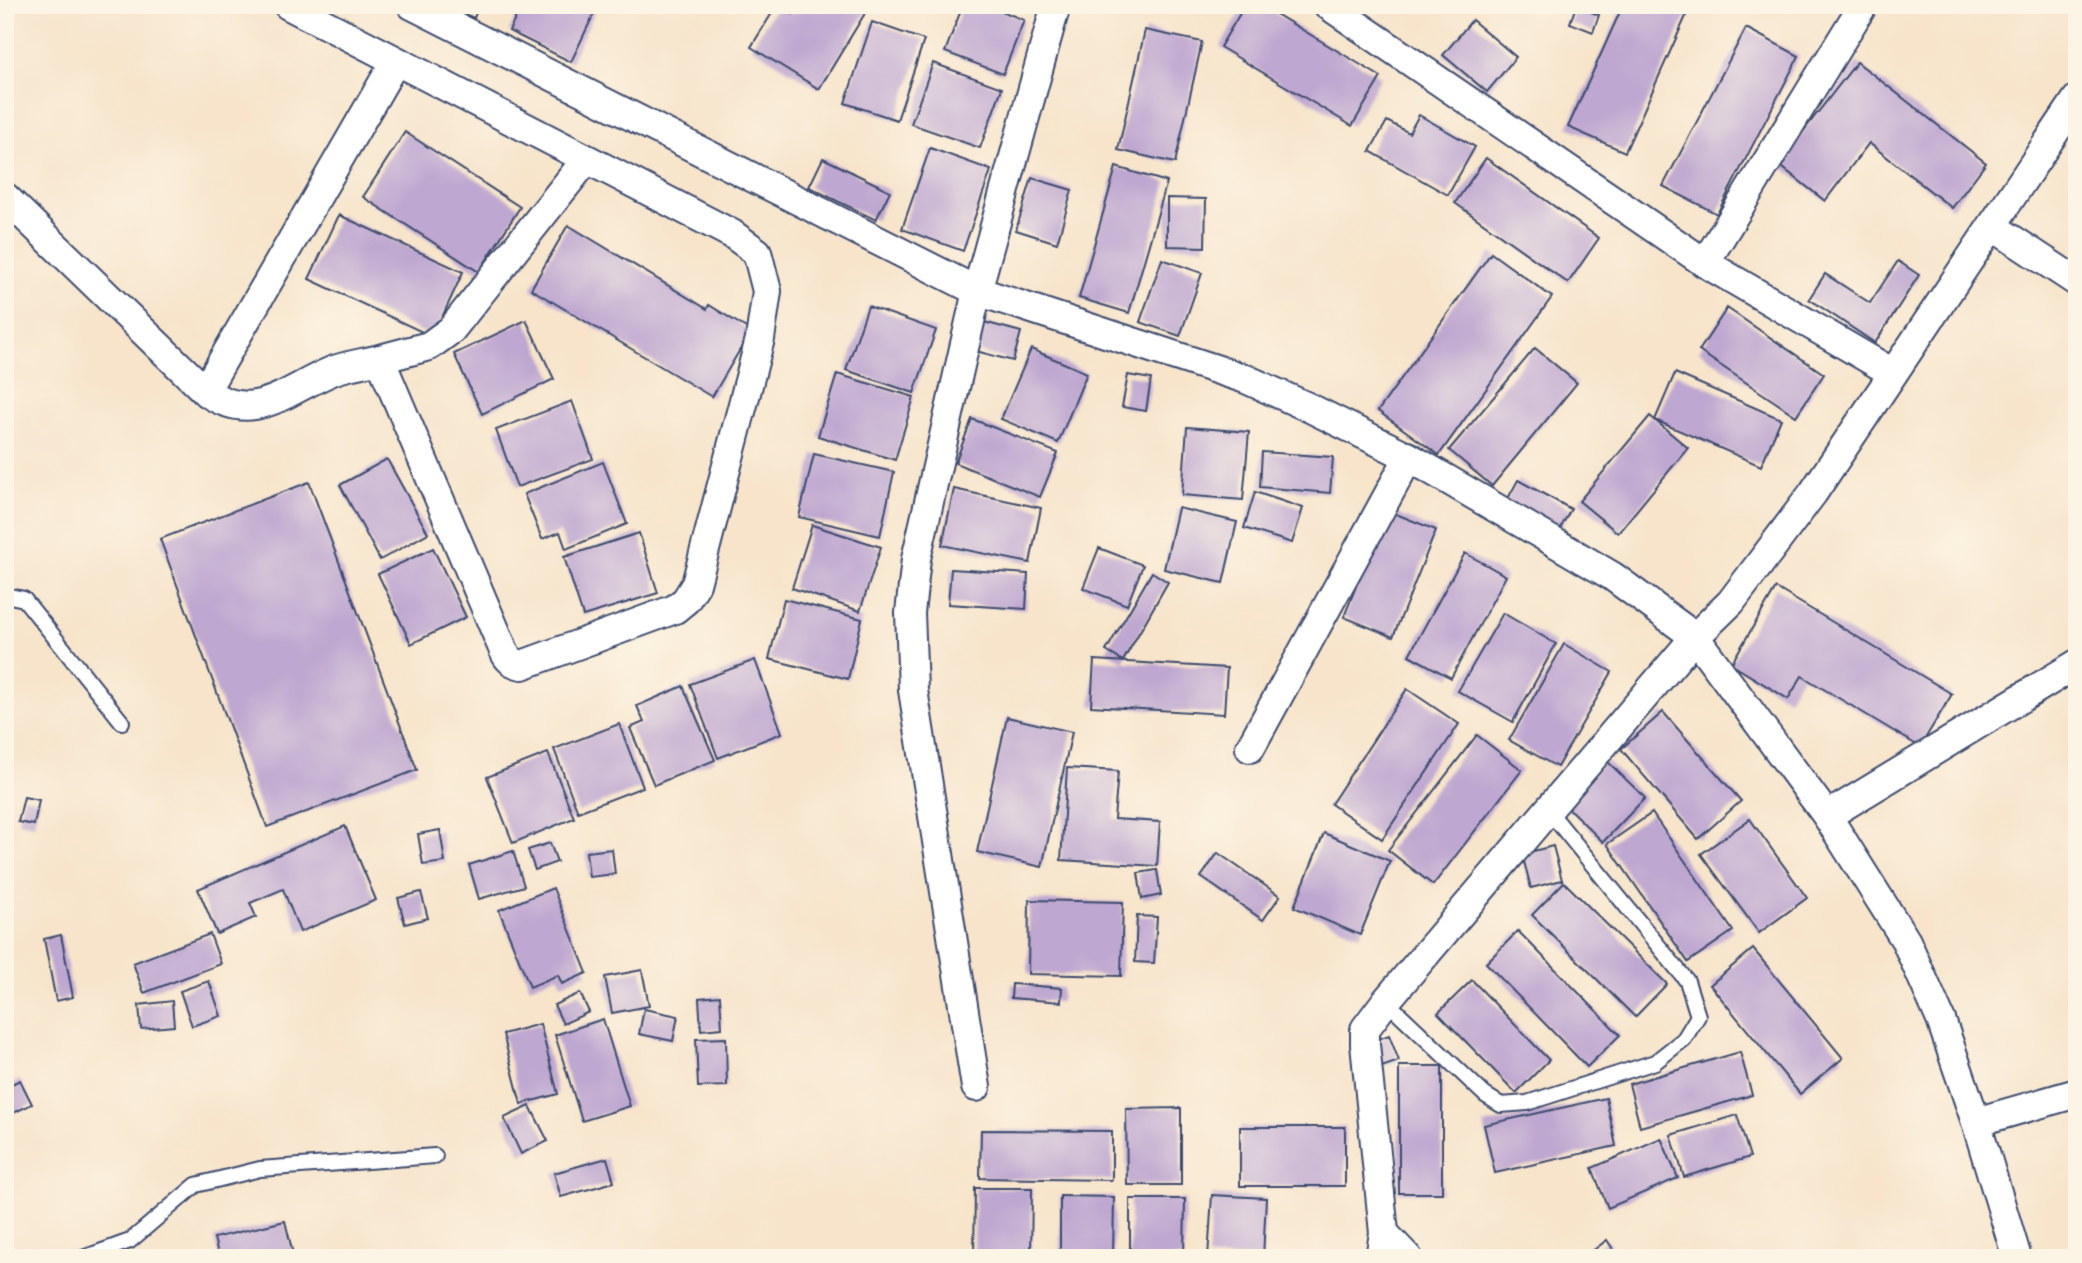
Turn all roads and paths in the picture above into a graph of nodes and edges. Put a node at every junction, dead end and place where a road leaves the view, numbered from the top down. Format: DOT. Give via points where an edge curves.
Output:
graph roads {
  1 [pos="288,5"];
  2 [pos="412,5"];
  3 [pos="1056,5"];
  4 [pos="1328,5"];
  5 [pos="1863,5"];
  6 [pos="395,62"];
  7 [pos="2077,99"];
  8 [pos="586,160"];
  9 [pos="5,197"];
  10 [pos="1992,226"];
  11 [pos="1704,263"];
  12 [pos="2077,282"];
  13 [pos="976,291"];
  14 [pos="380,359"];
  15 [pos="1893,373"];
  16 [pos="205,391"];
  17 [pos="1409,457"];
  18 [pos="5,595"];
  19 [pos="1695,637"];
  20 [pos="2077,664"];
  21 [pos="122,722"];
  22 [pos="1250,748"];
  23 [pos="1548,810"];
  24 [pos="1827,816"];
  25 [pos="1386,1001"];
  26 [pos="976,1087"];
  27 [pos="2077,1093"];
  28 [pos="1976,1122"];
  29 [pos="435,1156"];
  30 [pos="1382,1246"];
  31 [pos="83,1258"];
  32 [pos="1408,1258"];
  33 [pos="2017,1258"];
  1 -- 6 [label="street"];
  2 -- 13 [label="street"];
  3 -- 13 [label="street"];
  4 -- 11 [label="street"];
  5 -- 11 [label="street"];
  6 -- 8 [label="street"];
  6 -- 16 [label="street"];
  7 -- 10 [label="street"];
  8 -- 14 [label="street" via="451,330 429,346"];
  8 -- 14 [label="street" via="732,234 757,252 766,291 760,339 696,584 687,600 675,609 523,665 514,663 507,657"];
  9 -- 16 [label="street"];
  10 -- 12 [label="street"];
  10 -- 15 [label="street"];
  11 -- 15 [label="street"];
  13 -- 17 [label="street" via="1246,379"];
  13 -- 26 [label="street" via="916,559 910,613 913,690"];
  14 -- 16 [label="street" via="335,369 258,407 219,401"];
  15 -- 19 [label="street" via="1776,544 1731,602"];
  17 -- 19 [label="street" via="1612,576"];
  17 -- 22 [label="street"];
  18 -- 21 [label="lane" via="24,599"];
  19 -- 23 [label="street"];
  19 -- 24 [label="street"];
  20 -- 24 [label="street"];
  23 -- 25 [label="street"];
  23 -- 25 [label="lane" via="1687,981 1698,1016 1684,1039 1655,1062 1527,1103 1501,1105"];
  24 -- 28 [label="street" via="1906,941 1941,1020"];
  25 -- 30 [label="street" via="1365,1029"];
  27 -- 28 [label="street"];
  28 -- 33 [label="street"];
  29 -- 31 [label="lane" via="260,1169 196,1185 130,1241"];
  30 -- 32 [label="street"];
}
